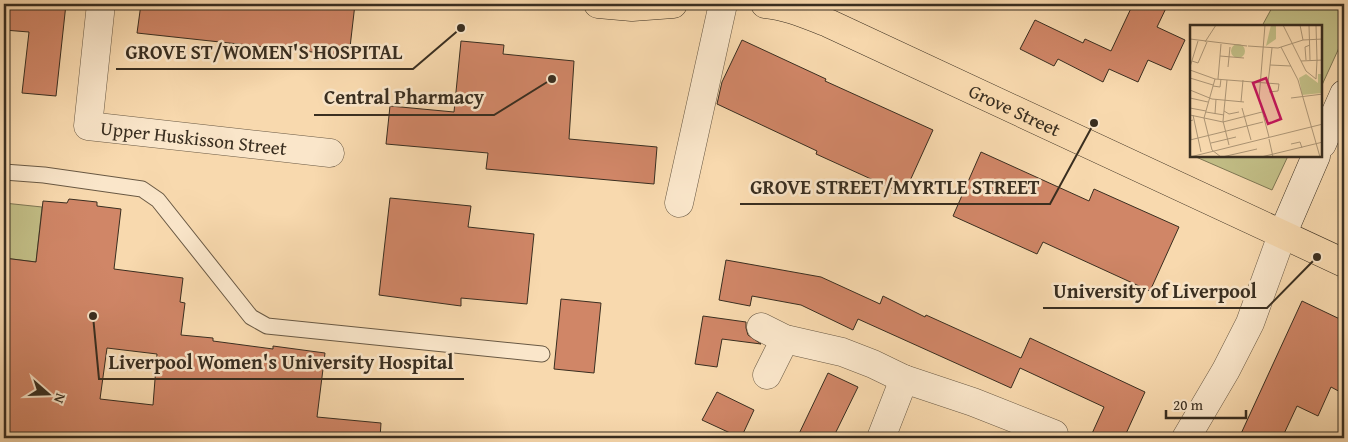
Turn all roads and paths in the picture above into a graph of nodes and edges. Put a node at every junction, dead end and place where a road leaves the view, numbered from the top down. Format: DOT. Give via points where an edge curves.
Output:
graph roads {
  1 [pos="101,4"];
  2 [pos="598,4"];
  3 [pos="673,4"];
  4 [pos="723,4"];
  5 [pos="765,4"];
  6 [pos="633,6"];
  7 [pos="1344,94"];
  8 [pos="1323,142"];
  9 [pos="330,153"];
  10 [pos="1315,158"];
  11 [pos="4,172"];
  12 [pos="679,204"];
  13 [pos="1282,234"];
  14 [pos="1344,264"];
  15 [pos="761,327"];
  16 [pos="785,339"];
  17 [pos="542,354"];
  18 [pos="767,375"];
  19 [pos="904,379"];
  20 [pos="1026,431"];
  21 [pos="1054,434"];
  22 [pos="881,438"];
  23 [pos="1186,438"];
  1 -- 9 [label="street, Upper Huskisson Street" via="88,126"];
  2 -- 6 [label="main road"];
  3 -- 6 [label="main road"];
  4 -- 12 [label="street"];
  5 -- 13 [label="main road, Grove Street" via="777,5 828,23"];
  7 -- 8 [label="street"];
  10 -- 13 [label="street"];
  11 -- 17 [label="lane" via="142,189 158,200 251,317 268,326"];
  13 -- 14 [label="main road, Grove Street"];
  13 -- 23 [label="street" via="1250,323"];
  15 -- 16 [label="street"];
  16 -- 18 [label="street"];
  16 -- 19 [label="street" via="842,352"];
  19 -- 20 [label="street" via="951,394"];
  19 -- 22 [label="street"];
  20 -- 21 [label="street"];
}
